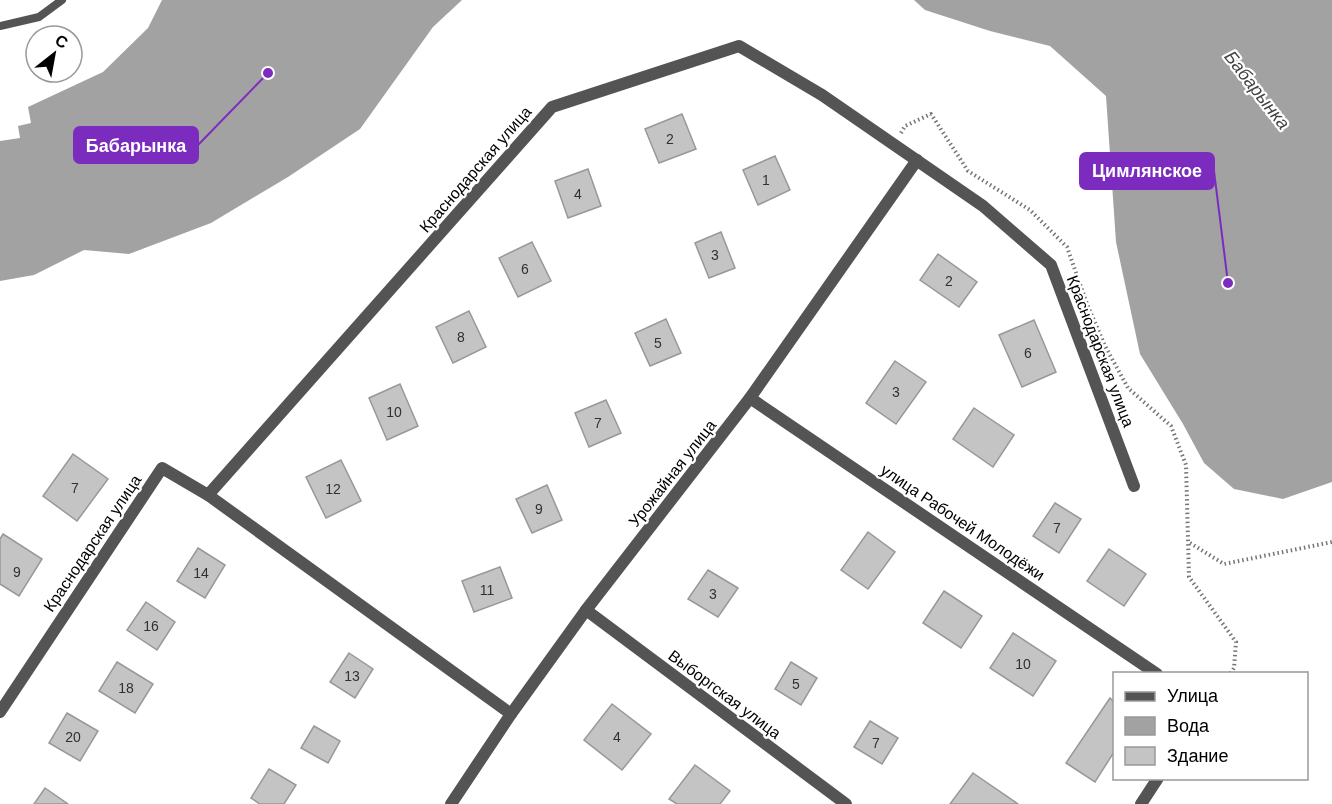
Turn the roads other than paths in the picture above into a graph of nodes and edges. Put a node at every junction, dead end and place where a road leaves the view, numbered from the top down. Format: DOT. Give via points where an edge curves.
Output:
graph roads {
  1 [pos="62,0"];
  2 [pos="0,26"];
  3 [pos="917,160"];
  4 [pos="750,399"];
  5 [pos="1134,486"];
  6 [pos="208,495"];
  7 [pos="586,610"];
  8 [pos="1154,672"];
  9 [pos="0,712"];
  10 [pos="512,714"];
  11 [pos="1157,780"];
  12 [pos="451,804"];
  13 [pos="846,804"];
  14 [pos="1141,804"];
  1 -- 2 [label="lane" via="39,17"];
  3 -- 4 [label="street, Урожайная улица"];
  3 -- 5 [label="street, Краснодарская улица" via="983,206 1051,265"];
  3 -- 6 [label="street, Краснодарская улица" via="822,95 739,46 552,107"];
  4 -- 7 [label="street, Урожайная улица"];
  4 -- 8 [label="street, улица Рабочей Молодёжи"];
  6 -- 9 [label="street, Краснодарская улица" via="162,468"];
  6 -- 10 [label="street"];
  7 -- 10 [label="street, Урожайная улица"];
  7 -- 13 [label="street, Выборгская улица"];
  10 -- 12 [label="street, Урожайная улица"];
  11 -- 14 [label="street"];
}
